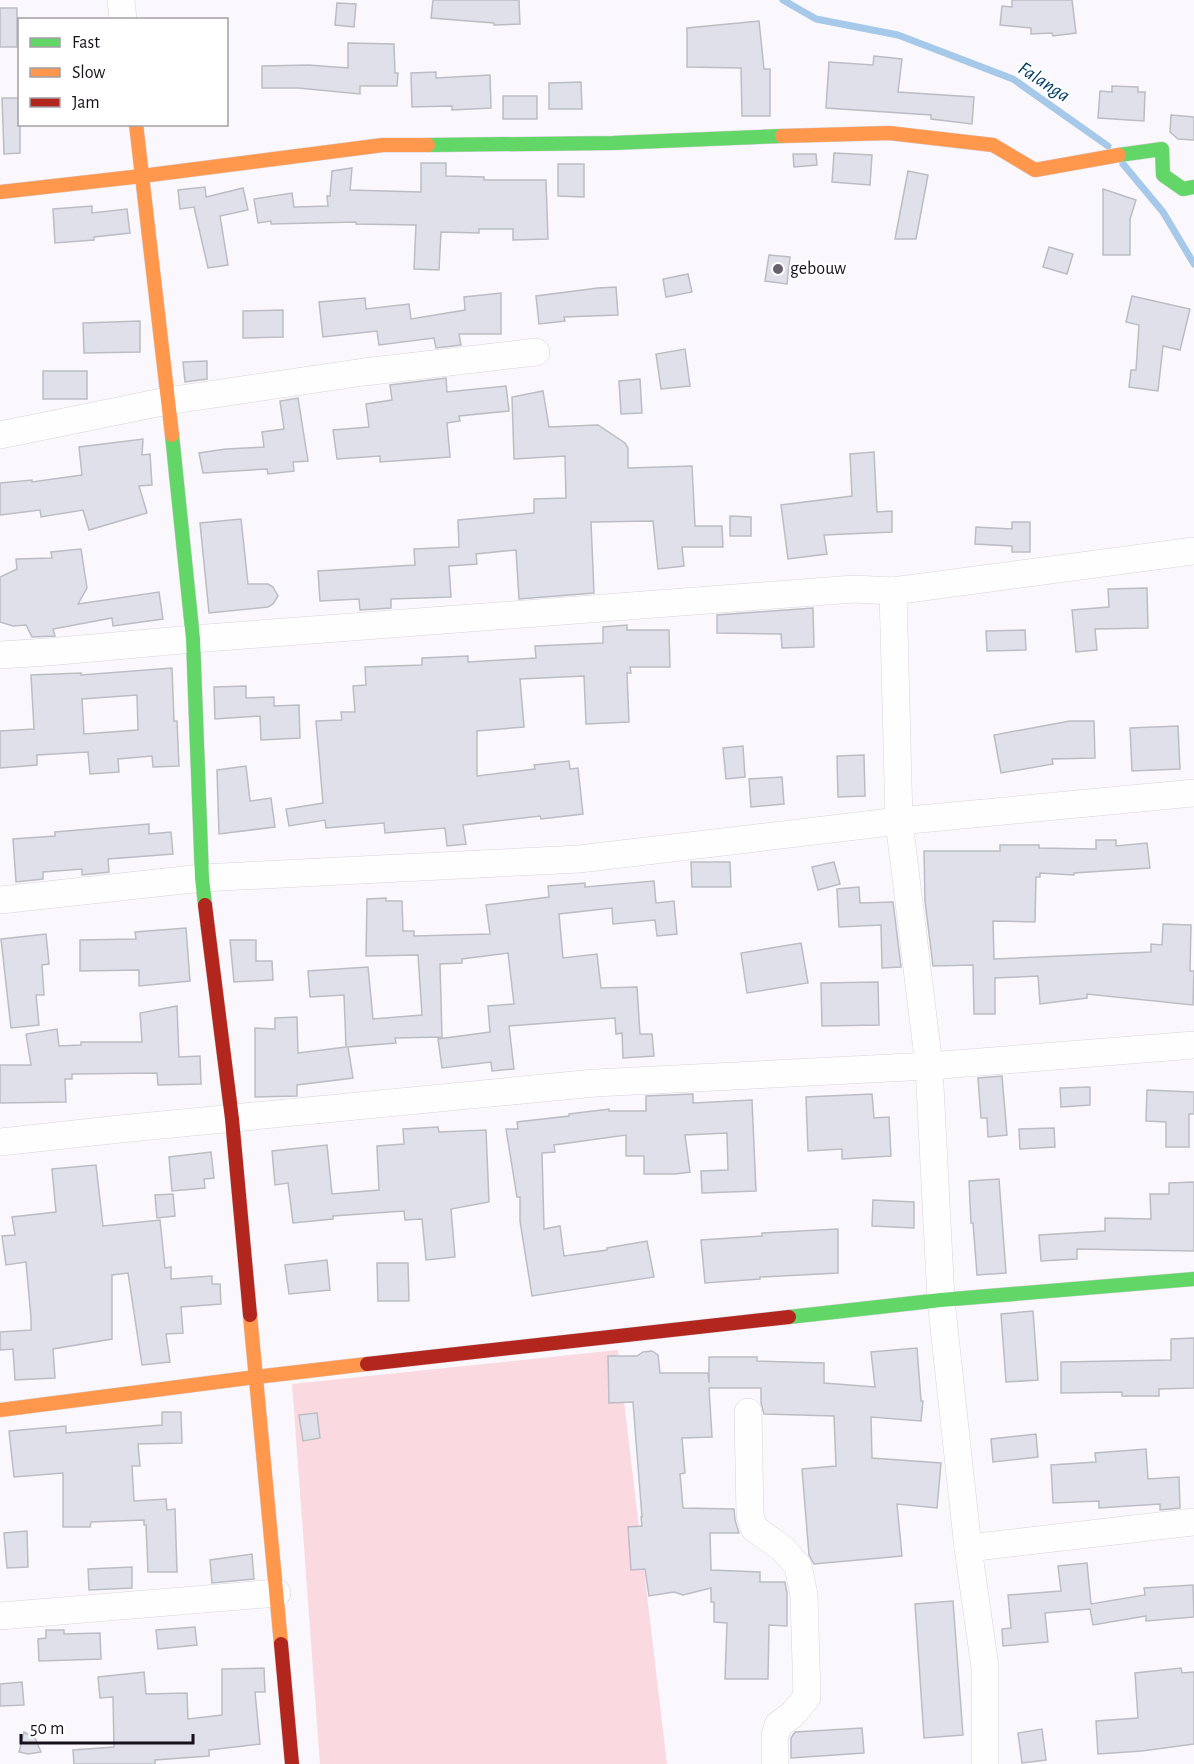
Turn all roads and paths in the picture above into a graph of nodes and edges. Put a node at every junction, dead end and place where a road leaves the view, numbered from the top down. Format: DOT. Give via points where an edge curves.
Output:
graph roads {
  1 [pos="121,0"];
  2 [pos="123,18"];
  3 [pos="136,126"];
  4 [pos="142,176"];
  5 [pos="1194,187"];
  6 [pos="0,192"];
  7 [pos="536,352"];
  8 [pos="167,401"];
  9 [pos="0,435"];
  10 [pos="1194,551"];
  11 [pos="893,591"];
  12 [pos="193,639"];
  13 [pos="0,655"];
  14 [pos="1194,793"];
  15 [pos="899,820"];
  16 [pos="202,878"];
  17 [pos="0,900"];
  18 [pos="1194,1045"];
  19 [pos="929,1066"];
  20 [pos="232,1119"];
  21 [pos="0,1142"];
  22 [pos="1194,1279"];
  23 [pos="941,1300"];
  24 [pos="256,1377"];
  25 [pos="0,1410"];
  26 [pos="748,1412"];
  27 [pos="1194,1522"];
  28 [pos="968,1548"];
  29 [pos="277,1593"];
  30 [pos="0,1616"];
  31 [pos="292,1764"];
  32 [pos="775,1764"];
  33 [pos="985,1764"];
  1 -- 2 [label="street"];
  3 -- 4 [label="street"];
  4 -- 5 [label="street" via="383,145 613,143 889,133 993,145 1035,170 1162,149 1163,175 1183,189"];
  4 -- 6 [label="street"];
  4 -- 8 [label="street"];
  7 -- 8 [label="street"];
  8 -- 9 [label="street"];
  8 -- 12 [label="street"];
  10 -- 11 [label="street"];
  11 -- 12 [label="street" via="854,589"];
  11 -- 15 [label="street"];
  12 -- 13 [label="street"];
  12 -- 16 [label="street"];
  14 -- 15 [label="street"];
  15 -- 16 [label="street" via="579,859"];
  15 -- 19 [label="street"];
  16 -- 17 [label="street"];
  16 -- 20 [label="street"];
  18 -- 19 [label="street"];
  19 -- 20 [label="street" via="595,1083"];
  19 -- 23 [label="street"];
  20 -- 21 [label="street"];
  20 -- 24 [label="street"];
  22 -- 23 [label="street"];
  23 -- 24 [label="street"];
  23 -- 28 [label="street"];
  24 -- 25 [label="street"];
  24 -- 29 [label="street"];
  26 -- 32 [label="street" via="750,1515 754,1528 783,1549 798,1566 804,1595 807,1696 778,1725"];
  27 -- 28 [label="street"];
  28 -- 33 [label="street" via="985,1667"];
  29 -- 30 [label="street"];
  29 -- 31 [label="street"];
}
